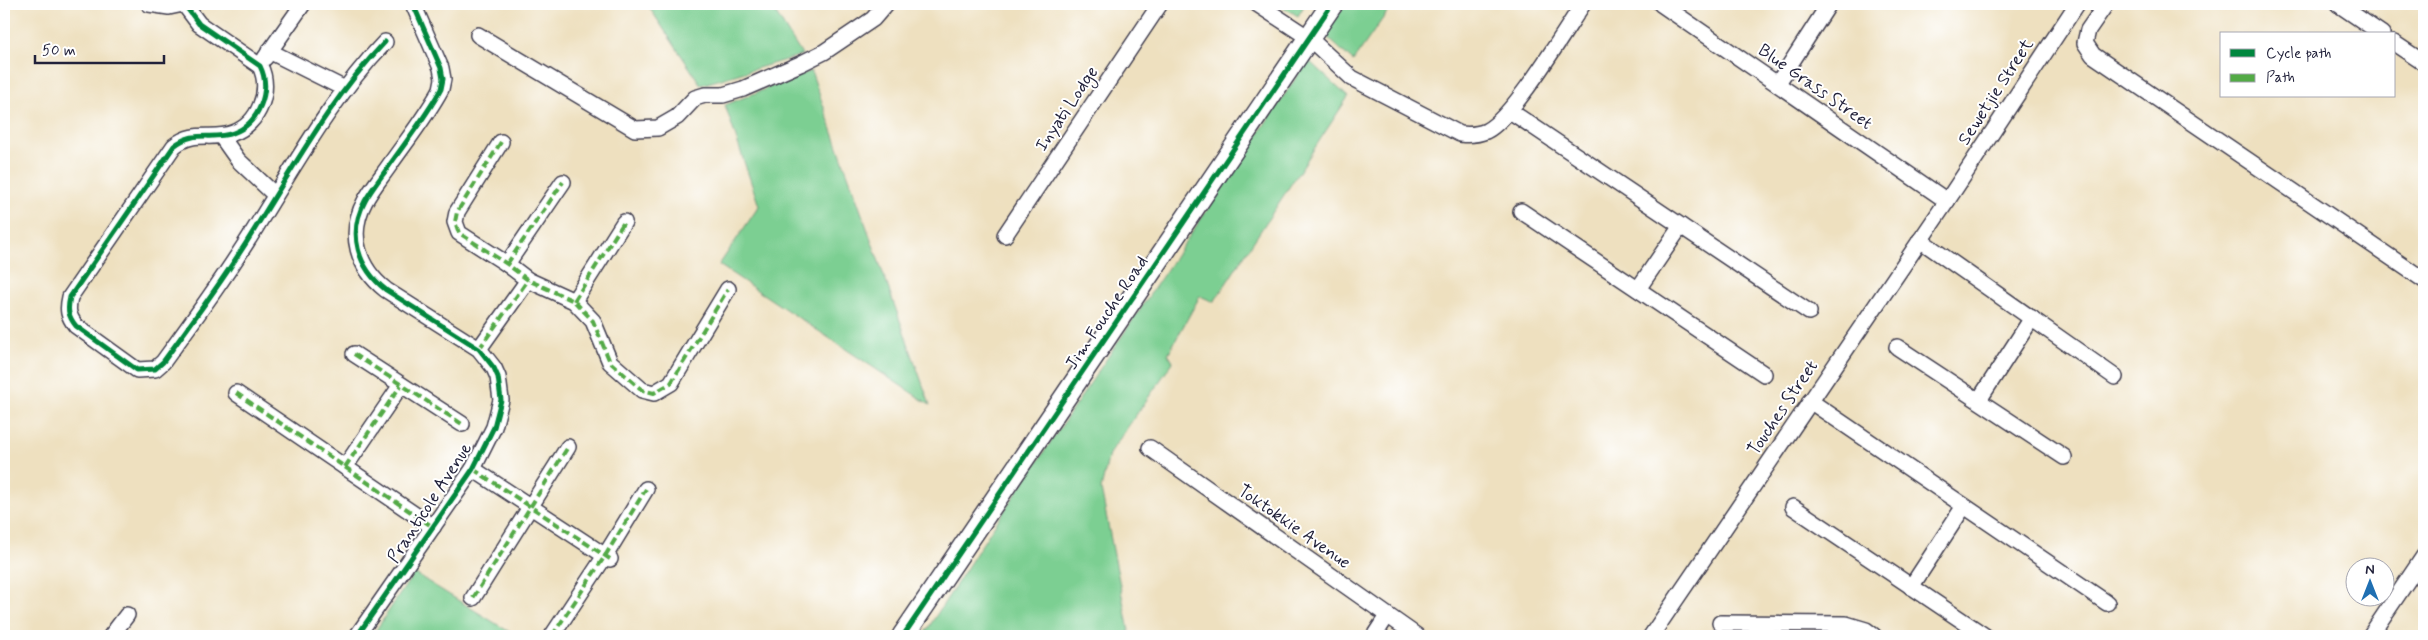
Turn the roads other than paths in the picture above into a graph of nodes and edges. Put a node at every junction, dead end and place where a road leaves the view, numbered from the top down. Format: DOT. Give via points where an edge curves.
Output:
graph roads {
  1 [pos="149,4"];
  2 [pos="183,4"];
  3 [pos="303,4"];
  4 [pos="413,4"];
  5 [pos="886,4"];
  6 [pos="1160,4"];
  7 [pos="1257,4"];
  8 [pos="1332,4"];
  9 [pos="1583,4"];
  10 [pos="1661,4"];
  11 [pos="1829,4"];
  12 [pos="2077,4"];
  13 [pos="2106,4"];
  14 [pos="2347,6"];
  15 [pos="2380,32"];
  16 [pos="478,35"];
  17 [pos="1309,38"];
  18 [pos="385,42"];
  19 [pos="2396,43"];
  20 [pos="269,51"];
  21 [pos="2424,63"];
  22 [pos="260,66"];
  23 [pos="1778,83"];
  24 [pos="345,89"];
  25 [pos="1510,111"];
  26 [pos="221,136"];
  27 [pos="501,142"];
  28 [pos="563,182"];
  29 [pos="275,195"];
  30 [pos="1947,201"];
  31 [pos="1521,211"];
  32 [pos="624,222"];
  33 [pos="1681,226"];
  34 [pos="1005,235"];
  35 [pos="1920,240"];
  36 [pos="508,264"];
  37 [pos="528,280"];
  38 [pos="2424,280"];
  39 [pos="728,289"];
  40 [pos="1638,289"];
  41 [pos="574,301"];
  42 [pos="1809,312"];
  43 [pos="2032,318"];
  44 [pos="1897,347"];
  45 [pos="479,349"];
  46 [pos="354,354"];
  47 [pos="1764,374"];
  48 [pos="2115,377"];
  49 [pos="401,385"];
  50 [pos="236,394"];
  51 [pos="1979,400"];
  52 [pos="1810,401"];
  53 [pos="462,424"];
  54 [pos="568,448"];
  55 [pos="1150,448"];
  56 [pos="2064,457"];
  57 [pos="345,467"];
  58 [pos="473,469"];
  59 [pos="646,489"];
  60 [pos="1793,506"];
  61 [pos="1964,506"];
  62 [pos="530,507"];
  63 [pos="433,527"];
  64 [pos="607,558"];
  65 [pos="2423,562"];
  66 [pos="1911,586"];
  67 [pos="473,598"];
  68 [pos="2107,603"];
  69 [pos="127,615"];
  70 [pos="1387,616"];
  71 [pos="1720,623"];
  72 [pos="111,636"];
  73 [pos="357,636"];
  74 [pos="552,636"];
  75 [pos="903,636"];
  76 [pos="1374,636"];
  77 [pos="1417,636"];
  78 [pos="1651,636"];
  79 [pos="1874,636"];
  80 [pos="1985,636"];
  81 [pos="2370,636"];
  1 -- 2 [label="street" via="168,7"];
  2 -- 22 [label="street" via="199,24"];
  3 -- 20 [label="street"];
  4 -- 45 [label="street, Pranticole Avenue" via="441,68 441,89 364,201 358,217 357,243 364,268 374,280"];
  5 -- 16 [label="street" via="873,20 824,52 743,89 695,98 670,122 648,130 634,128"];
  6 -- 34 [label="street, Inyati Lodge"];
  7 -- 17 [label="street"];
  8 -- 17 [label="street, Jim Fouche Road"];
  9 -- 25 [label="street"];
  10 -- 23 [label="street, Blue Grass Street"];
  11 -- 23 [label="street"];
  12 -- 30 [label="street, Sewetjie Street"];
  13 -- 38 [label="street" via="2086,36 2085,43 2093,55"];
  14 -- 15 [label="street"];
  17 -- 25 [label="street" via="1352,78 1460,134 1485,132"];
  17 -- 75 [label="street, Jim Fouche Road"];
  18 -- 24 [label="street"];
  19 -- 21 [label="street"];
  20 -- 22 [label="street"];
  20 -- 24 [label="street"];
  22 -- 26 [label="street" via="265,86 260,107 241,129"];
  23 -- 30 [label="street, Blue Grass Street"];
  24 -- 29 [label="street"];
  25 -- 33 [label="street"];
  26 -- 29 [label="street" via="238,160"];
  26 -- 29 [label="street" via="191,136 174,146 70,297 67,308 76,326 137,370 155,369 203,306"];
  27 -- 36 [label="street" via="457,212 455,222 459,233"];
  28 -- 36 [label="street"];
  30 -- 35 [label="street, Touches Street"];
  31 -- 40 [label="street"];
  32 -- 41 [label="street"];
  33 -- 40 [label="street"];
  33 -- 42 [label="street"];
  35 -- 43 [label="street"];
  35 -- 52 [label="street, Touches Street"];
  36 -- 37 [label="street"];
  37 -- 41 [label="street"];
  37 -- 45 [label="street"];
  39 -- 41 [label="street" via="671,383 654,393 642,390 610,362 592,321"];
  40 -- 47 [label="street"];
  43 -- 48 [label="street"];
  43 -- 51 [label="street"];
  44 -- 51 [label="street"];
  45 -- 58 [label="street, Pranticole Avenue" via="498,377 501,400 494,427"];
  46 -- 49 [label="street"];
  49 -- 53 [label="street"];
  49 -- 57 [label="street"];
  50 -- 57 [label="street"];
  51 -- 56 [label="street"];
  52 -- 61 [label="street"];
  52 -- 78 [label="street, Touches Street"];
  54 -- 62 [label="street"];
  55 -- 70 [label="street, Toktokkie Avenue"];
  57 -- 63 [label="street"];
  58 -- 62 [label="street"];
  58 -- 63 [label="street, Pranticole Avenue"];
  59 -- 64 [label="street"];
  60 -- 66 [label="street"];
  61 -- 66 [label="street"];
  61 -- 68 [label="street"];
  62 -- 64 [label="street"];
  62 -- 67 [label="street"];
  63 -- 73 [label="street, Pranticole Avenue"];
  64 -- 74 [label="street"];
  65 -- 81 [label="street"];
  66 -- 80 [label="street"];
  69 -- 72 [label="street"];
  70 -- 76 [label="street"];
  70 -- 77 [label="street, Toktokkie Avenue"];
  71 -- 79 [label="street" via="1846,624"];
}
